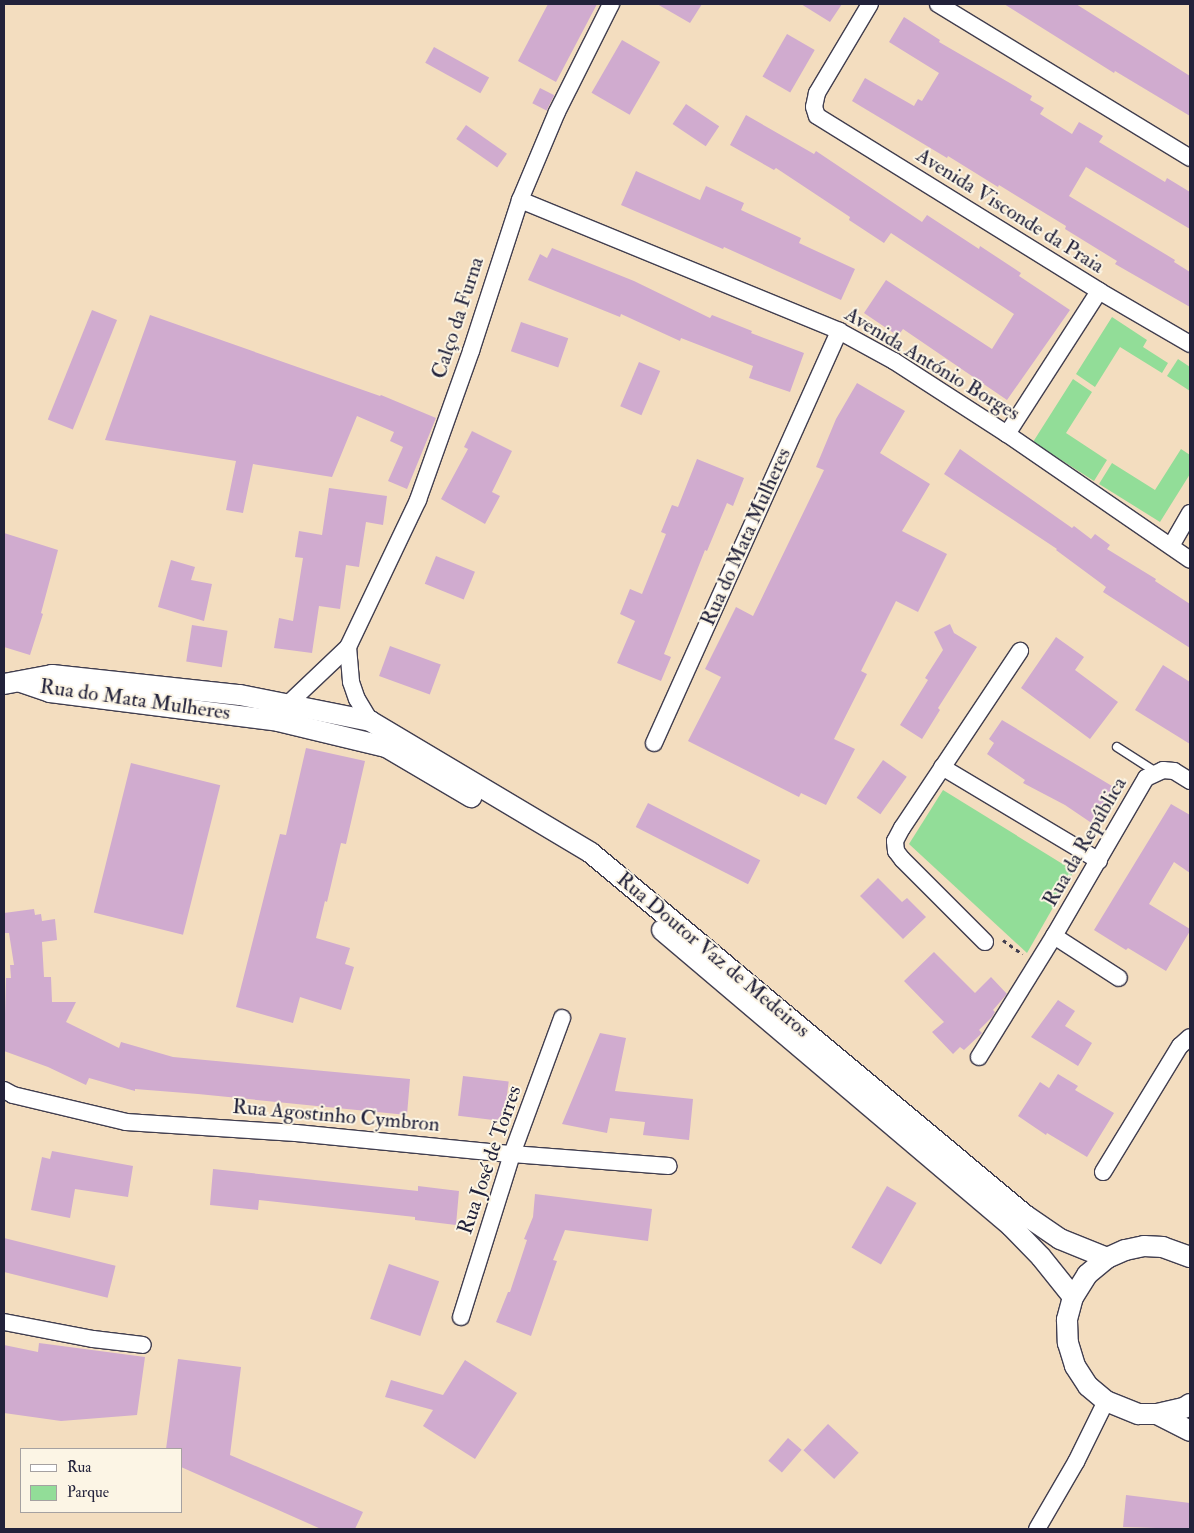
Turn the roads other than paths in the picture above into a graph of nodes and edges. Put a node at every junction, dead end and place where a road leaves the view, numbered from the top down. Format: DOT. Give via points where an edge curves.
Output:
graph roads {
  1 [pos="611,4"];
  2 [pos="870,4"];
  3 [pos="938,4"];
  4 [pos="1190,158"];
  5 [pos="520,200"];
  6 [pos="1099,291"];
  7 [pos="839,331"];
  8 [pos="1190,344"];
  9 [pos="1006,434"];
  10 [pos="1190,513"];
  11 [pos="1171,546"];
  12 [pos="1190,560"];
  13 [pos="348,647"];
  14 [pos="1020,651"];
  15 [pos="12,683"];
  16 [pos="283,712"];
  17 [pos="370,722"];
  18 [pos="654,743"];
  19 [pos="1117,747"];
  20 [pos="942,766"];
  21 [pos="1156,772"];
  22 [pos="1190,781"];
  23 [pos="1099,861"];
  24 [pos="1054,936"];
  25 [pos="986,942"];
  26 [pos="1119,978"];
  27 [pos="562,1018"];
  28 [pos="1190,1037"];
  29 [pos="979,1057"];
  30 [pos="4,1090"];
  31 [pos="512,1154"];
  32 [pos="669,1166"];
  33 [pos="1103,1172"];
  34 [pos="1190,1257"];
  35 [pos="1107,1258"];
  36 [pos="1073,1297"];
  37 [pos="461,1317"];
  38 [pos="4,1322"];
  39 [pos="143,1345"];
  40 [pos="1106,1401"];
  41 [pos="1190,1404"];
  42 [pos="1157,1414"];
  43 [pos="1190,1432"];
  44 [pos="1037,1529"];
  1 -- 5 [label="street, Calço da Furna" via="557,112"];
  2 -- 6 [label="street, Avenida Visconde da Praia" via="817,93 814,107 817,116"];
  3 -- 4 [label="street"];
  5 -- 7 [label="street, Avenida António Borges"];
  5 -- 13 [label="street, Calço da Furna" via="418,500"];
  6 -- 8 [label="street, Avenida Visconde da Praia"];
  6 -- 9 [label="street"];
  7 -- 9 [label="street, Avenida António Borges" via="894,361"];
  7 -- 18 [label="street, Rua do Mata Mulheres"];
  9 -- 11 [label="street, Avenida António Borges"];
  10 -- 11 [label="street"];
  11 -- 12 [label="street, Avenida António Borges"];
  13 -- 16 [label="street, Calço da Furna"];
  13 -- 17 [label="street" via="351,682"];
  14 -- 20 [label="street"];
  15 -- 16 [label="street, Rua do Mata Mulheres" via="52,675 240,695"];
  16 -- 17 [label="street, Rua Doutor Vaz de Medeiros"];
  16 -- 36 [label="street, Rua Doutor Vaz de Medeiros" via="386,747 586,866 1011,1226"];
  17 -- 35 [label="street, Rua Doutor Vaz de Medeiros" via="591,853 1025,1215 1060,1239"];
  19 -- 21 [label="lane"];
  20 -- 23 [label="street"];
  20 -- 25 [label="street" via="902,828 895,841 896,851"];
  21 -- 22 [label="street" via="1174,770"];
  21 -- 23 [label="street, Rua da República" via="1146,778"];
  23 -- 24 [label="street, Rua da República"];
  24 -- 26 [label="street, Rua da República"];
  24 -- 29 [label="street, Rua da República"];
  27 -- 31 [label="street, Rua José de Torres"];
  28 -- 33 [label="street" via="1180,1046"];
  30 -- 31 [label="street, Rua Agostinho Cymbron" via="13,1095 126,1122 296,1132"];
  31 -- 32 [label="street, Rua Agostinho Cymbron"];
  31 -- 37 [label="street, Rua José de Torres"];
  34 -- 35 [label="street" via="1163,1247 1144,1246"];
  35 -- 36 [label="street" via="1087,1275"];
  36 -- 40 [label="street" via="1068,1343 1075,1366 1088,1386"];
  38 -- 39 [label="street"];
  40 -- 42 [label="street" via="1139,1414"];
  40 -- 44 [label="street" via="1076,1462"];
  41 -- 42 [label="street"];
  42 -- 43 [label="street"];
}
